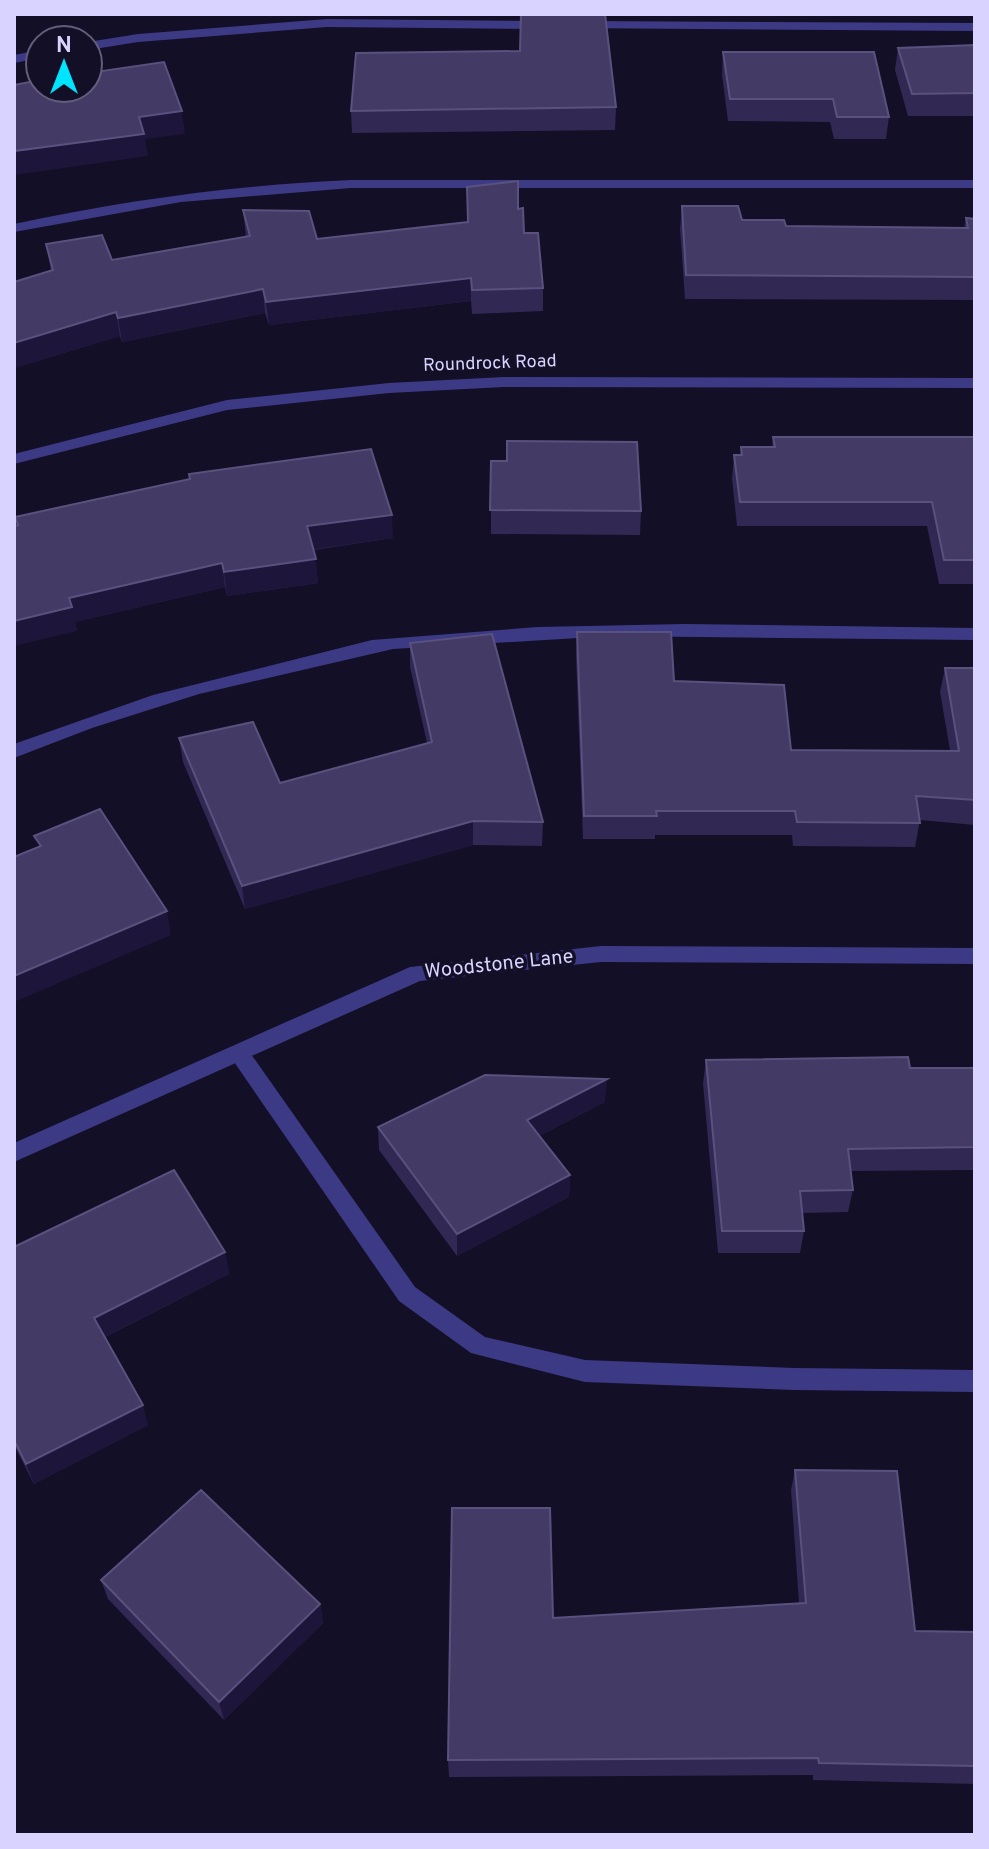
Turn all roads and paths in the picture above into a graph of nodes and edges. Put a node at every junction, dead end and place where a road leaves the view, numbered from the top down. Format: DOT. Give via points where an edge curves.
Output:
graph roads {
  1 [pos="975,27"];
  2 [pos="104,43"];
  3 [pos="975,184"];
  4 [pos="14,228"];
  5 [pos="975,383"];
  6 [pos="14,459"];
  7 [pos="975,634"];
  8 [pos="14,751"];
  9 [pos="975,956"];
  10 [pos="239,1053"];
  11 [pos="14,1153"];
  12 [pos="975,1381"];
  1 -- 2 [label="street" via="327,23"];
  3 -- 4 [label="street" via="273,187 87,212"];
  5 -- 6 [label="street, Roundrock Road" via="504,382 389,388 227,405"];
  7 -- 8 [label="street" via="668,631 390,643 182,694"];
  9 -- 10 [label="street, Woodstone Lane" via="601,954 417,973"];
  10 -- 11 [label="street, Woodstone Lane"];
  10 -- 12 [label="street" via="407,1294 479,1346 585,1371"];
}
